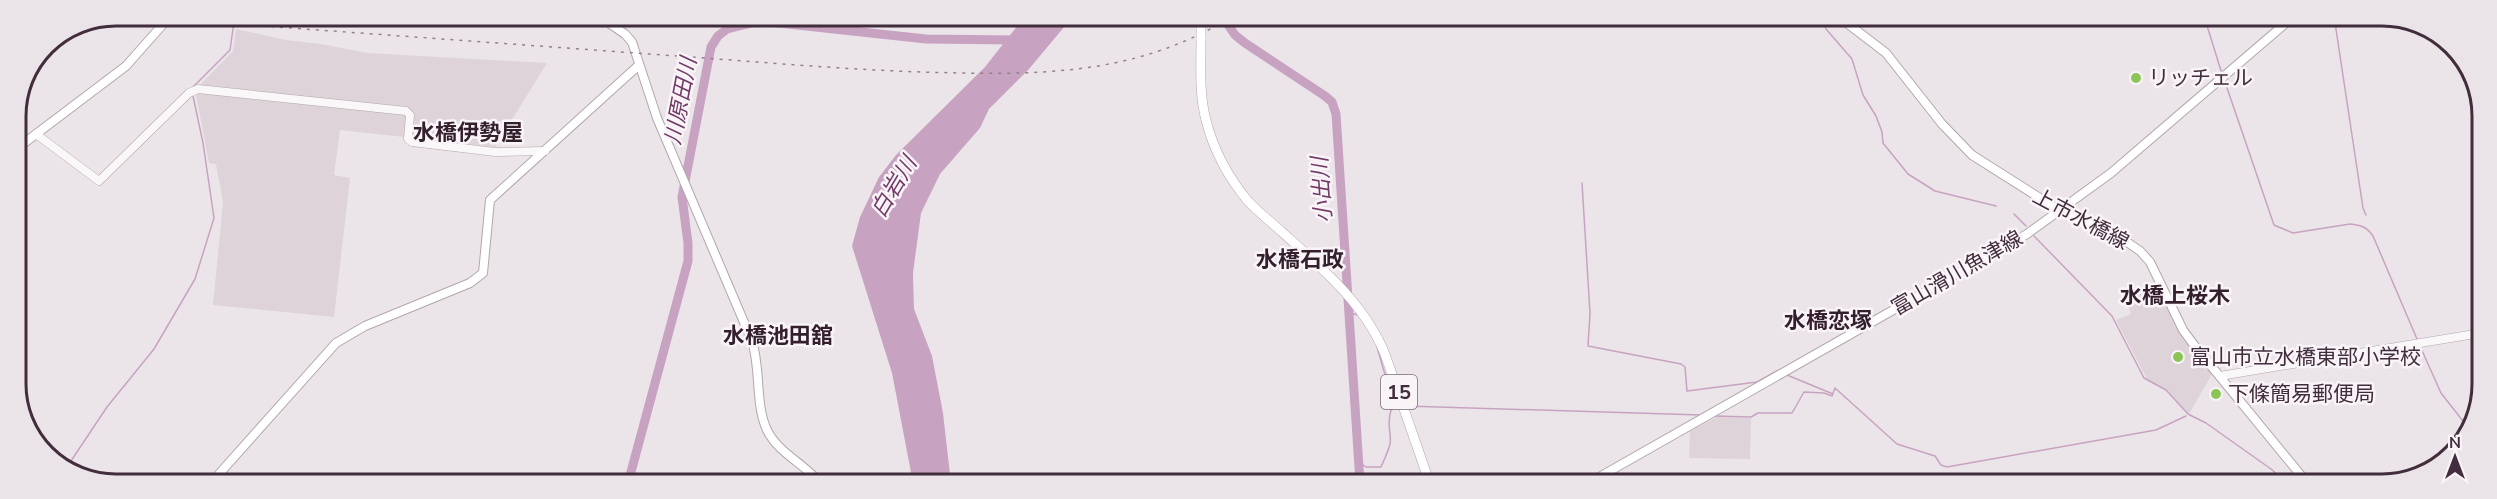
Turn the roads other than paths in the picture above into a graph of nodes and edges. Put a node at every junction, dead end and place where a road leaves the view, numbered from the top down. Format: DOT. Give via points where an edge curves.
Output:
graph roads {
  1 [pos="161,26"];
  2 [pos="613,26"];
  3 [pos="1201,26"];
  4 [pos="1849,26"];
  5 [pos="2282,26"];
  6 [pos="639,65"];
  7 [pos="36,134"];
  8 [pos="26,142"];
  9 [pos="545,151"];
  10 [pos="2061,211"];
  11 [pos="2472,334"];
  12 [pos="2220,376"];
  13 [pos="219,474"];
  14 [pos="810,474"];
  15 [pos="1428,474"];
  16 [pos="1605,474"];
  17 [pos="2300,474"];
  1 -- 7 [label="main road" via="126,66"];
  2 -- 6 [label="main road" via="629,38"];
  3 -- 15 [label="main road, 15, bridge" via="1205,119 1220,158 1249,202 1334,281 1379,337"];
  4 -- 10 [label="main road, 上市水橋線" via="1886,54 1972,155"];
  5 -- 10 [label="main road, 富山滑川魚津線"];
  6 -- 9 [label="main road"];
  6 -- 14 [label="main road" via="657,118 754,348 767,430"];
  7 -- 8 [label="main road"];
  7 -- 9 [label="street" via="99,182 189,93 198,89 406,111 410,115 408,139 412,142 495,152"];
  9 -- 13 [label="main road" via="490,201 483,273 470,283 365,326 336,343"];
  10 -- 12 [label="main road, 上市水橋線" via="2127,242 2145,257 2183,330"];
  10 -- 16 [label="main road, 富山滑川魚津線"];
  11 -- 12 [label="street"];
  12 -- 17 [label="main road, 上市水橋線"];
}
